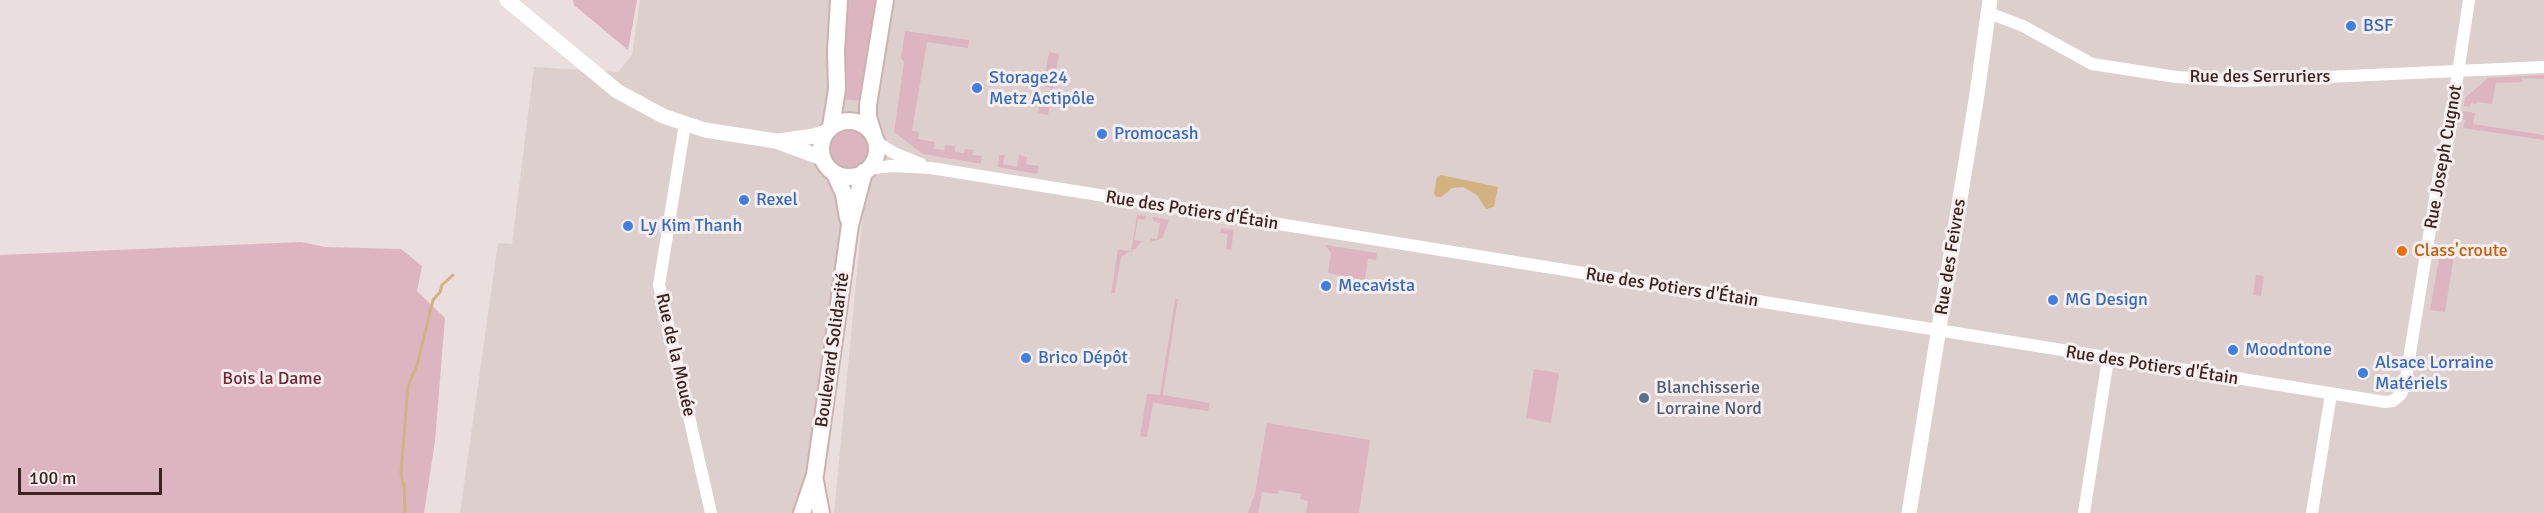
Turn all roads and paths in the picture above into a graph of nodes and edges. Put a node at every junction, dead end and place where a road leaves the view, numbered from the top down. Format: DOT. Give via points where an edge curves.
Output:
graph roads {
  1 [pos="507,0"];
  2 [pos="839,0"];
  3 [pos="885,0"];
  4 [pos="2469,0"];
  5 [pos="1989,7"];
  6 [pos="2544,67"];
  7 [pos="2458,71"];
  8 [pos="685,124"];
  9 [pos="829,129"];
  10 [pos="874,139"];
  11 [pos="776,141"];
  12 [pos="822,158"];
  13 [pos="931,168"];
  14 [pos="866,170"];
  15 [pos="835,174"];
  16 [pos="850,225"];
  17 [pos="1939,331"];
  18 [pos="2108,359"];
  19 [pos="2405,384"];
  20 [pos="2331,394"];
  21 [pos="815,474"];
  22 [pos="711,513"];
  23 [pos="802,513"];
  24 [pos="821,513"];
  25 [pos="1909,513"];
  26 [pos="2084,513"];
  27 [pos="2313,513"];
  1 -- 8 [label="street" via="617,91"];
  2 -- 9 [label="main road" via="837,89"];
  3 -- 10 [label="main road" via="868,105"];
  4 -- 7 [label="street, Rue Joseph Cugnot"];
  5 -- 7 [label="street, Rue des Serruriers" via="2092,64 2176,77 2240,81"];
  5 -- 17 [label="street, Rue des Feivres"];
  6 -- 7 [label="street, Rue des Serruriers"];
  7 -- 19 [label="street, Rue Joseph Cugnot"];
  8 -- 11 [label="street"];
  8 -- 22 [label="street, Rue de la Mouée" via="659,285"];
  9 -- 10 [label="main road" via="854,122 867,129"];
  9 -- 11 [label="street" via="814,136"];
  9 -- 12 [label="main road" via="822,142"];
  10 -- 13 [label="street, Rue des Potiers d'Étain" via="894,153"];
  10 -- 14 [label="main road" via="875,156"];
  11 -- 12 [label="street"];
  12 -- 15 [label="main road"];
  13 -- 14 [label="street, Rue des Potiers d'Étain" via="891,166"];
  13 -- 17 [label="street, Rue des Potiers d'Étain"];
  14 -- 15 [label="main road" via="848,177"];
  14 -- 16 [label="main road, Boulevard Solidarité"];
  15 -- 16 [label="main road, Boulevard Solidarité"];
  16 -- 21 [label="main road, Boulevard Solidarité"];
  17 -- 18 [label="street, Rue des Potiers d'Étain"];
  17 -- 25 [label="street, Rue des Feivres"];
  18 -- 20 [label="street, Rue des Potiers d'Étain"];
  18 -- 26 [label="street"];
  19 -- 20 [label="street, Rue des Potiers d'Étain" via="2393,401"];
  20 -- 27 [label="street"];
  21 -- 23 [label="main road, Boulevard Solidarité"];
  21 -- 24 [label="main road, Boulevard Solidarité"];
}
